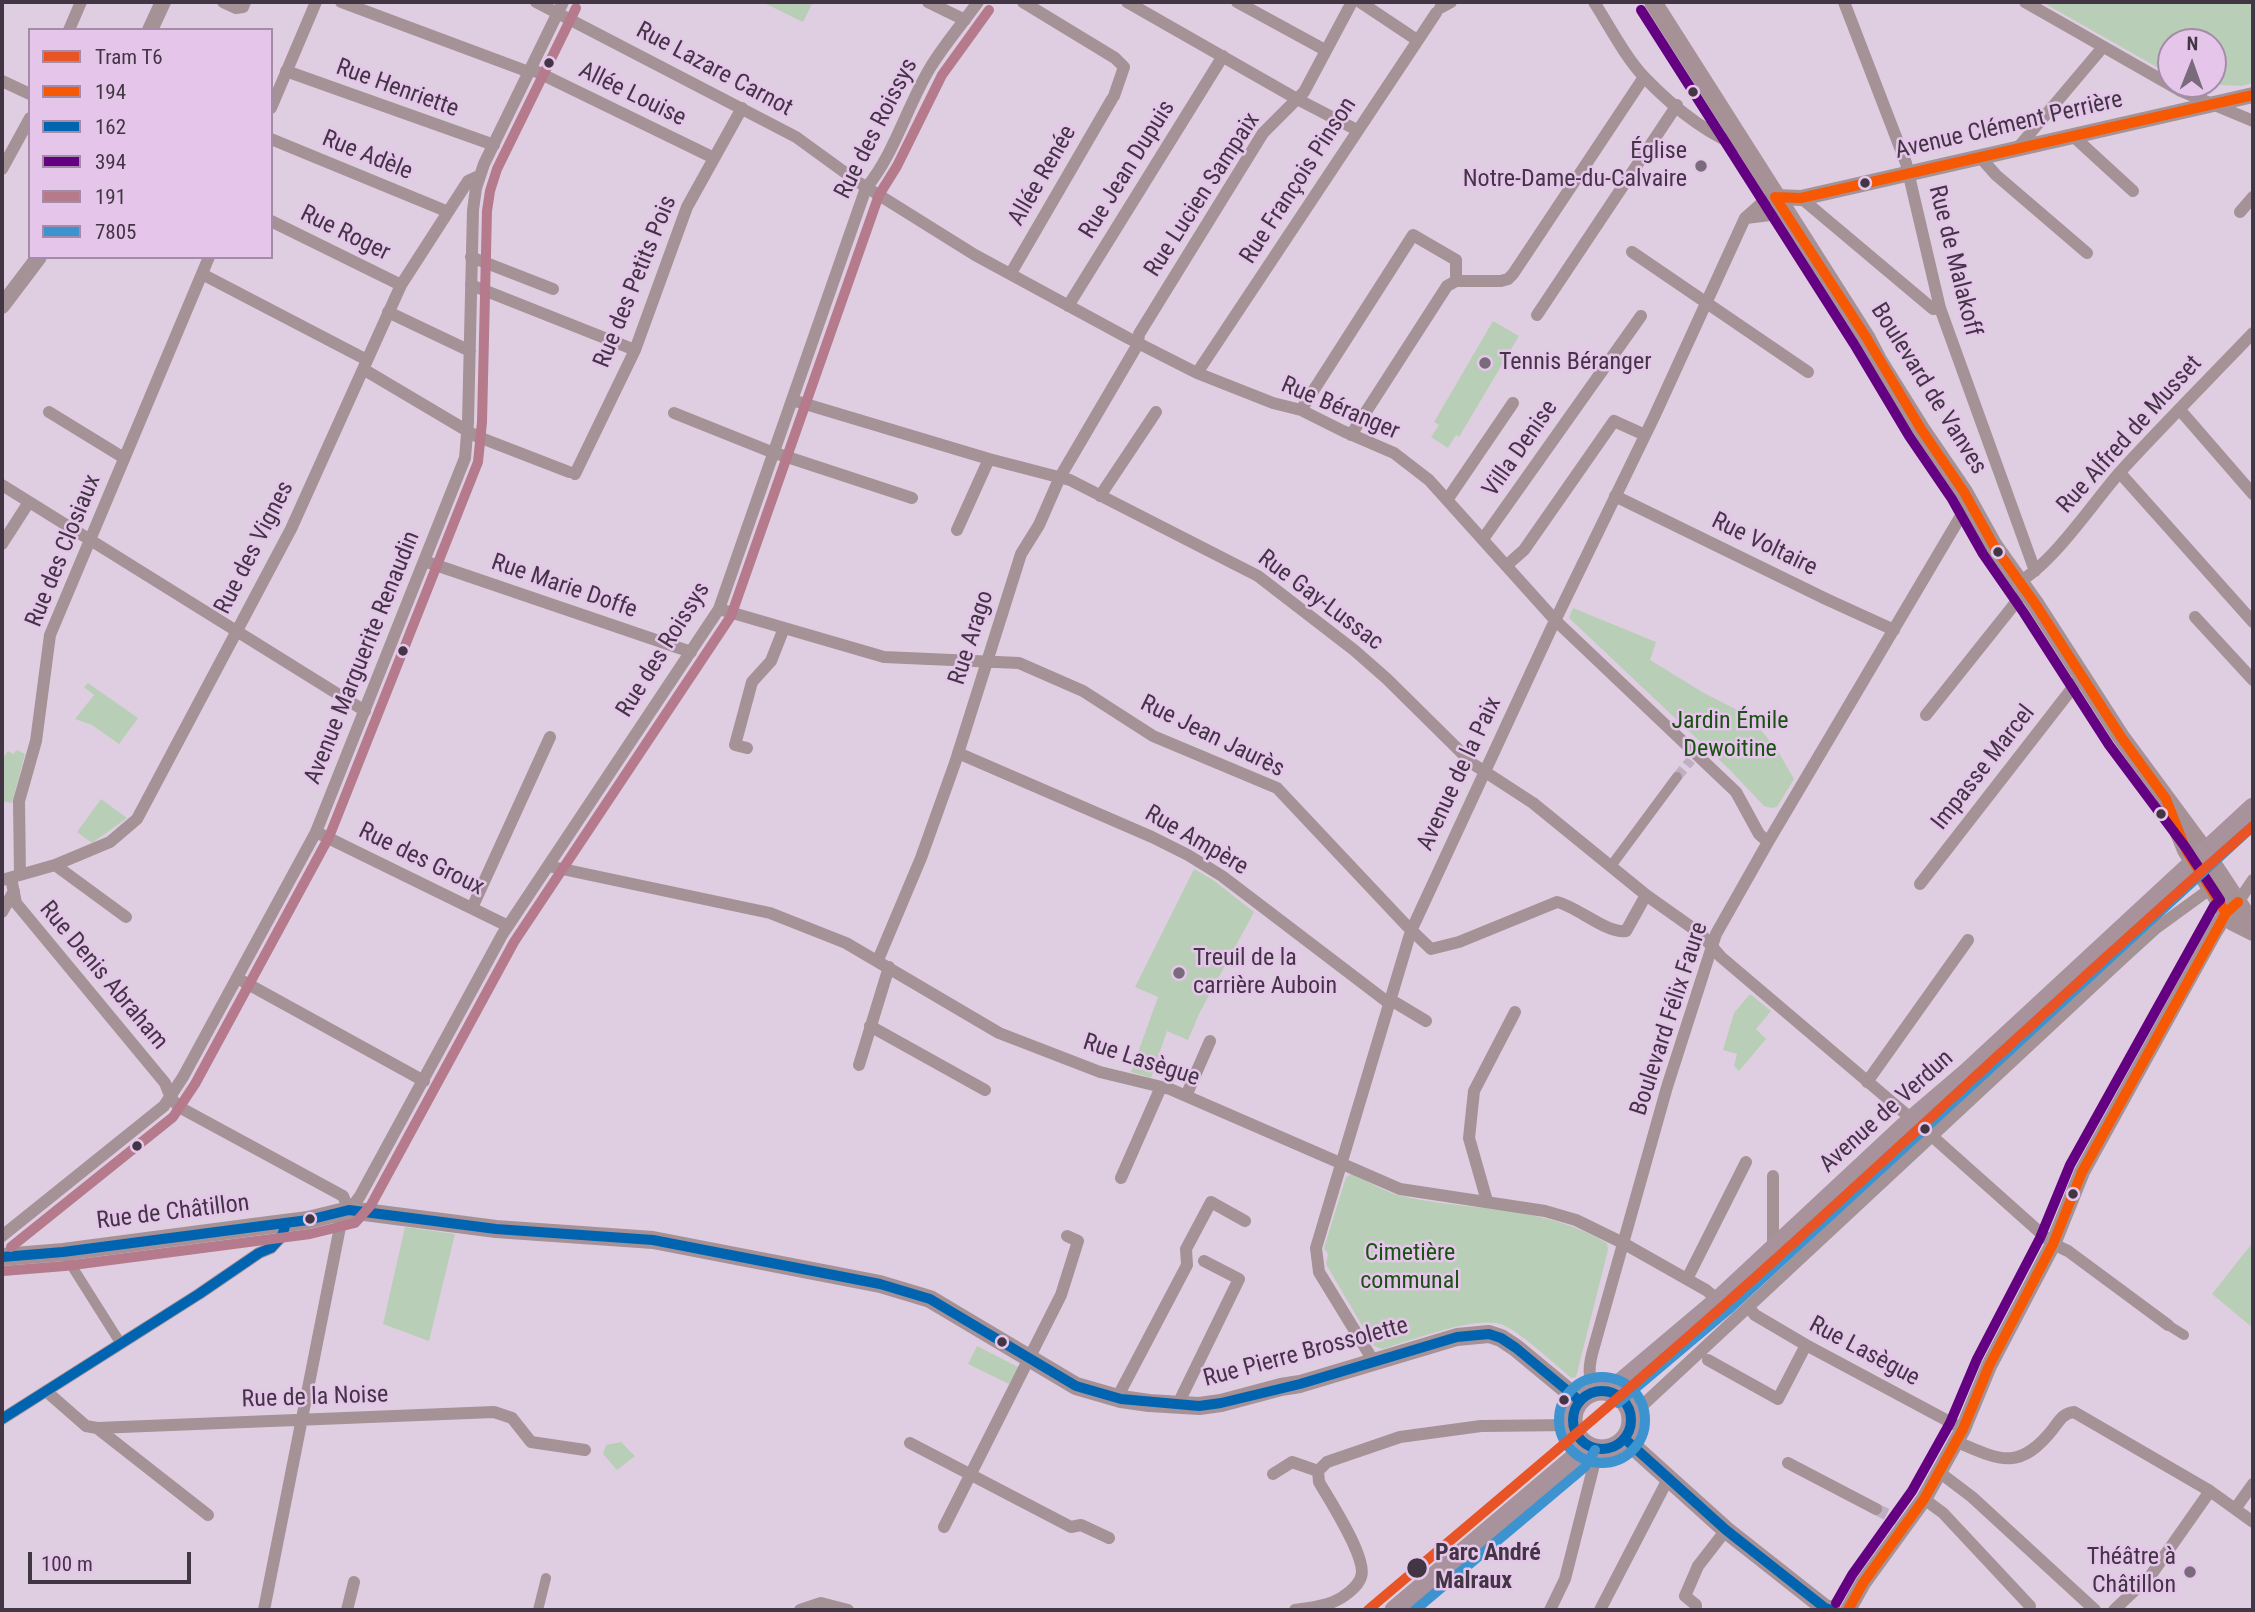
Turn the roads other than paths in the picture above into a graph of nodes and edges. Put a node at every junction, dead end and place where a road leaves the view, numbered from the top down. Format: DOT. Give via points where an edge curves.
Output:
graph roads {
  1 [pos="80,2"];
  2 [pos="163,2"];
  3 [pos="223,2"];
  4 [pos="245,2"];
  5 [pos="316,2"];
  6 [pos="341,2"];
  7 [pos="536,2"];
  8 [pos="928,2"];
  9 [pos="978,2"];
  10 [pos="1023,2"];
  11 [pos="1127,2"];
  12 [pos="1237,2"];
  13 [pos="1352,2"];
  14 [pos="1360,2"];
  15 [pos="1594,2"];
  16 [pos="1653,2"];
  17 [pos="1844,2"];
  18 [pos="2025,2"];
  19 [pos="561,7"];
  20 [pos="1443,7"];
  21 [pos="965,20"];
  22 [pos="70,28"];
  23 [pos="151,28"];
  24 [pos="1418,40"];
  25 [pos="2103,47"];
  26 [pos="1325,50"];
  27 [pos="1223,56"];
  28 [pos="530,70"];
  29 [pos="286,71"];
  30 [pos="1644,77"];
  31 [pos="2,81"];
  32 [pos="28,93"];
  33 [pos="2253,95"];
  34 [pos="1297,99"];
  35 [pos="273,103"];
  36 [pos="2211,103"];
  37 [pos="1677,106"];
  38 [pos="742,108"];
  39 [pos="2253,121"];
  40 [pos="28,122"];
  41 [pos="1357,130"];
  42 [pos="2073,136"];
  43 [pos="273,140"];
  44 [pos="494,145"];
  45 [pos="1746,149"];
  46 [pos="2016,150"];
  47 [pos="714,158"];
  48 [pos="1981,158"];
  49 [pos="2,169"];
  50 [pos="1909,173"];
  51 [pos="479,176"];
  52 [pos="866,188"];
  53 [pos="2133,191"];
  54 [pos="1775,197"];
  55 [pos="2253,197"];
  56 [pos="1801,198"];
  57 [pos="446,211"];
  58 [pos="2240,212"];
  59 [pos="1786,213"];
  60 [pos="1745,218"];
  61 [pos="273,222"];
  62 [pos="1632,252"];
  63 [pos="2087,253"];
  64 [pos="471,257"];
  65 [pos="37,259"];
  66 [pos="208,259"];
  67 [pos="1011,273"];
  68 [pos="202,274"];
  69 [pos="1456,281"];
  70 [pos="401,285"];
  71 [pos="471,285"];
  72 [pos="552,289"];
  73 [pos="1707,302"];
  74 [pos="2,306"];
  75 [pos="1068,306"];
  76 [pos="1940,308"];
  77 [pos="388,312"];
  78 [pos="1537,315"];
  79 [pos="1642,316"];
  80 [pos="2253,333"];
  81 [pos="1138,344"];
  82 [pos="635,350"];
  83 [pos="470,351"];
  84 [pos="365,365"];
  85 [pos="1808,372"];
  86 [pos="1197,373"];
  87 [pos="792,400"];
  88 [pos="1513,403"];
  89 [pos="1301,410"];
  90 [pos="2180,410"];
  91 [pos="49,412"];
  92 [pos="1156,412"];
  93 [pos="674,413"];
  94 [pos="468,430"];
  95 [pos="1351,435"];
  96 [pos="1645,435"];
  97 [pos="774,453"];
  98 [pos="124,458"];
  99 [pos="989,459"];
  100 [pos="2120,472"];
  101 [pos="1060,477"];
  102 [pos="2,485"];
  103 [pos="2253,494"];
  104 [pos="1100,496"];
  105 [pos="1615,496"];
  106 [pos="912,498"];
  107 [pos="1447,500"];
  108 [pos="29,502"];
  109 [pos="1972,506"];
  110 [pos="957,530"];
  111 [pos="90,539"];
  112 [pos="1483,539"];
  113 [pos="2,544"];
  114 [pos="424,561"];
  115 [pos="1507,565"];
  116 [pos="2037,569"];
  117 [pos="2022,587"];
  118 [pos="719,609"];
  119 [pos="2195,617"];
  120 [pos="1555,620"];
  121 [pos="2253,622"];
  122 [pos="783,628"];
  123 [pos="1895,630"];
  124 [pos="237,632"];
  125 [pos="691,652"];
  126 [pos="986,662"];
  127 [pos="2081,677"];
  128 [pos="2253,680"];
  129 [pos="365,710"];
  130 [pos="1926,715"];
  131 [pos="550,737"];
  132 [pos="747,748"];
  133 [pos="958,753"];
  134 [pos="1485,771"];
  135 [pos="1677,778"];
  136 [pos="2253,807"];
  137 [pos="316,832"];
  138 [pos="1768,842"];
  139 [pos="2199,857"];
  140 [pos="55,864"];
  141 [pos="548,866"];
  142 [pos="1611,866"];
  143 [pos="11,878"];
  144 [pos="2253,880"];
  145 [pos="1920,884"];
  146 [pos="2210,889"];
  147 [pos="14,891"];
  148 [pos="1646,895"];
  149 [pos="2232,907"];
  150 [pos="472,908"];
  151 [pos="2,912"];
  152 [pos="126,917"];
  153 [pos="508,926"];
  154 [pos="1411,931"];
  155 [pos="2252,931"];
  156 [pos="1968,940"];
  157 [pos="1712,945"];
  158 [pos="883,963"];
  159 [pos="237,978"];
  160 [pos="1390,1002"];
  161 [pos="1515,1012"];
  162 [pos="1426,1021"];
  163 [pos="870,1026"];
  164 [pos="1210,1041"];
  165 [pos="859,1065"];
  166 [pos="424,1081"];
  167 [pos="1867,1082"];
  168 [pos="1161,1087"];
  169 [pos="985,1090"];
  170 [pos="1186,1096"];
  171 [pos="171,1098"];
  172 [pos="1912,1119"];
  173 [pos="1933,1137"];
  174 [pos="1746,1162"];
  175 [pos="1341,1163"];
  176 [pos="1773,1175"];
  177 [pos="1121,1178"];
  178 [pos="1487,1201"];
  179 [pos="349,1210"];
  180 [pos="1245,1221"];
  181 [pos="286,1223"];
  182 [pos="261,1226"];
  183 [pos="2,1236"];
  184 [pos="1067,1236"];
  185 [pos="1623,1242"];
  186 [pos="2053,1244"];
  187 [pos="1773,1250"];
  188 [pos="64,1252"];
  189 [pos="258,1253"];
  190 [pos="2,1257"];
  191 [pos="1204,1261"];
  192 [pos="1686,1279"];
  193 [pos="880,1284"];
  194 [pos="1718,1300"];
  195 [pos="1749,1308"];
  196 [pos="2168,1325"];
  197 [pos="2184,1335"];
  198 [pos="121,1344"];
  199 [pos="1806,1345"];
  200 [pos="1028,1359"];
  201 [pos="1708,1360"];
  202 [pos="1374,1362"];
  203 [pos="46,1391"];
  204 [pos="1604,1392"];
  205 [pos="1116,1398"];
  206 [pos="1580,1401"];
  207 [pos="1177,1406"];
  208 [pos="1631,1416"];
  209 [pos="2,1419"];
  210 [pos="303,1420"];
  211 [pos="1573,1424"];
  212 [pos="97,1428"];
  213 [pos="1959,1435"];
  214 [pos="1625,1439"];
  215 [pos="910,1443"];
  216 [pos="1590,1446"];
  217 [pos="585,1450"];
  218 [pos="1788,1463"];
  219 [pos="1318,1471"];
  220 [pos="1939,1472"];
  221 [pos="969,1474"];
  222 [pos="1273,1474"];
  223 [pos="1668,1479"];
  224 [pos="2253,1484"];
  225 [pos="2210,1492"];
  226 [pos="1924,1499"];
  227 [pos="1876,1508"];
  228 [pos="2235,1509"];
  229 [pos="208,1515"];
  230 [pos="2253,1522"];
  231 [pos="944,1527"];
  232 [pos="1726,1531"];
  233 [pos="1109,1538"];
  234 [pos="546,1578"];
  235 [pos="354,1582"];
  236 [pos="1796,1585"];
  237 [pos="2030,1606"];
  238 [pos="264,1610"];
  239 [pos="347,1610"];
  240 [pos="538,1610"];
  241 [pos="800,1610"];
  242 [pos="848,1610"];
  243 [pos="1298,1610"];
  244 [pos="1394,1610"];
  245 [pos="1550,1610"];
  246 [pos="1600,1610"];
  247 [pos="1696,1610"];
  248 [pos="1808,1610"];
  249 [pos="1832,1610"];
  250 [pos="1847,1610"];
  251 [pos="2095,1610"];
  252 [pos="2114,1610"];
  1 -- 22 [label="street"];
  2 -- 23 [label="street"];
  3 -- 4 [label="street" via="239,8"];
  5 -- 29 [label="street"];
  6 -- 28 [label="street, Allée Louise"];
  7 -- 19 [label="street, Rue Lazare Carnot"];
  8 -- 21 [label="street"];
  9 -- 21 [label="street, Rue des Roissys"];
  10 -- 67 [label="street, Allée Renée" via="1124,66 1113,98"];
  11 -- 27 [label="street"];
  12 -- 26 [label="street"];
  13 -- 26 [label="street, Rue Lucien Sampaix"];
  14 -- 24 [label="street"];
  15 -- 30 [label="street"];
  16 -- 45 [label="main road, Boulevard de Vanves"];
  17 -- 50 [label="street, Rue de Malakoff"];
  18 -- 25 [label="street"];
  19 -- 28 [label="street, Avenue Marguerite Renaudin"];
  19 -- 38 [label="street, Rue Lazare Carnot"];
  20 -- 24 [label="street, Rue François Pinson"];
  21 -- 52 [label="street, Rue des Roissys" via="930,68"];
  24 -- 41 [label="street, Rue François Pinson"];
  25 -- 36 [label="street"];
  25 -- 46 [label="street"];
  26 -- 34 [label="street, Rue Lucien Sampaix"];
  27 -- 34 [label="street"];
  27 -- 75 [label="street, Rue Jean Dupuis"];
  28 -- 44 [label="street, Avenue Marguerite Renaudin"];
  28 -- 47 [label="street, Allée Louise"];
  29 -- 35 [label="street"];
  29 -- 44 [label="street, Rue Henriette"];
  30 -- 37 [label="street"];
  30 -- 69 [label="street" via="1513,274 1501,281"];
  31 -- 32 [label="street"];
  33 -- 36 [label="street, Avenue Clément Perrière"];
  34 -- 41 [label="street"];
  34 -- 81 [label="street, Rue Lucien Sampaix" via="1263,133 1139,334"];
  36 -- 39 [label="street"];
  36 -- 42 [label="street, Avenue Clément Perrière"];
  37 -- 45 [label="street" via="1707,131"];
  37 -- 78 [label="street"];
  38 -- 47 [label="street, Rue des Petits Pois"];
  38 -- 52 [label="street, Rue Lazare Carnot" via="796,137"];
  40 -- 49 [label="street"];
  41 -- 86 [label="street, Rue François Pinson"];
  42 -- 46 [label="street, Avenue Clément Perrière"];
  42 -- 53 [label="street"];
  43 -- 57 [label="street, Rue Adèle"];
  44 -- 51 [label="street, Avenue Marguerite Renaudin"];
  45 -- 54 [label="main road, Boulevard de Vanves"];
  46 -- 48 [label="street, Avenue Clément Perrière"];
  47 -- 82 [label="street, Rue des Petits Pois" via="687,207"];
  48 -- 50 [label="street, Avenue Clément Perrière"];
  48 -- 63 [label="street"];
  50 -- 56 [label="street, Avenue Clément Perrière"];
  50 -- 76 [label="street, Rue de Malakoff"];
  51 -- 57 [label="street, Rue des Vignes" via="468,181"];
  51 -- 64 [label="street, Avenue Marguerite Renaudin"];
  52 -- 67 [label="street, Rue Béranger"];
  52 -- 87 [label="street, Rue des Roissys"];
  54 -- 56 [label="street, Avenue Clément Perrière"];
  54 -- 59 [label="main road, Boulevard de Vanves"];
  54 -- 60 [label="street, Avenue de la Paix"];
  55 -- 58 [label="street"];
  56 -- 76 [label="street" via="1933,309"];
  57 -- 70 [label="street, Rue des Vignes"];
  59 -- 60 [label="street"];
  59 -- 109 [label="main road, Boulevard de Vanves"];
  60 -- 73 [label="street, Avenue de la Paix"];
  61 -- 70 [label="street, Rue Roger"];
  62 -- 73 [label="street"];
  64 -- 71 [label="street, Avenue Marguerite Renaudin"];
  64 -- 72 [label="street"];
  65 -- 74 [label="street"];
  66 -- 68 [label="street, Rue des Closiaux"];
  67 -- 75 [label="street, Rue Béranger"];
  68 -- 84 [label="street"];
  68 -- 98 [label="street, Rue des Closiaux"];
  69 -- 89 [label="street" via="1456,260 1413,235"];
  69 -- 95 [label="street" via="1447,286"];
  70 -- 77 [label="street, Rue des Vignes"];
  71 -- 82 [label="street"];
  71 -- 83 [label="street, Avenue Marguerite Renaudin"];
  73 -- 85 [label="street"];
  73 -- 96 [label="street, Avenue de la Paix"];
  75 -- 81 [label="street, Rue Béranger"];
  76 -- 116 [label="street, Rue de Malakoff"];
  77 -- 83 [label="street"];
  77 -- 84 [label="street, Rue des Vignes"];
  79 -- 112 [label="street, Villa Denise"];
  80 -- 90 [label="street, Rue Alfred de Musset"];
  81 -- 86 [label="street, Rue Béranger"];
  81 -- 101 [label="street, Rue Arago"];
  82 -- 94 [label="street, Rue des Petits Pois" via="572,473"];
  83 -- 94 [label="street, Avenue Marguerite Renaudin"];
  84 -- 94 [label="street"];
  84 -- 124 [label="street, Rue des Vignes" via="291,529"];
  86 -- 89 [label="street, Rue Béranger"];
  87 -- 97 [label="street, Rue des Roissys"];
  87 -- 99 [label="street, Rue Gay-Lussac"];
  88 -- 107 [label="street"];
  89 -- 95 [label="street, Rue Béranger"];
  90 -- 100 [label="street, Rue Alfred de Musset"];
  90 -- 103 [label="street"];
  91 -- 98 [label="street"];
  92 -- 104 [label="street"];
  93 -- 97 [label="street"];
  94 -- 114 [label="street, Avenue Marguerite Renaudin" via="465,458"];
  95 -- 107 [label="street, Rue Béranger" via="1394,453"];
  96 -- 105 [label="street, Avenue de la Paix"];
  96 -- 115 [label="street" via="1614,421 1524,550"];
  97 -- 106 [label="street"];
  97 -- 118 [label="street, Rue des Roissys"];
  98 -- 111 [label="street, Rue des Closiaux"];
  99 -- 101 [label="street, Rue Gay-Lussac"];
  99 -- 110 [label="street"];
  100 -- 116 [label="street, Rue Alfred de Musset"];
  100 -- 121 [label="street"];
  101 -- 104 [label="street, Rue Gay-Lussac"];
  101 -- 126 [label="street, Rue Arago" via="1021,554"];
  102 -- 108 [label="street"];
  104 -- 134 [label="street, Rue Gay-Lussac" via="1258,576 1387,678"];
  105 -- 120 [label="street, Avenue de la Paix"];
  105 -- 123 [label="street, Rue Voltaire"];
  107 -- 112 [label="street, Rue Béranger"];
  108 -- 111 [label="street"];
  108 -- 113 [label="street"];
  109 -- 117 [label="main road, Boulevard de Vanves"];
  109 -- 123 [label="street, Boulevard Félix Faure" via="1962,514"];
  111 -- 124 [label="street"];
  111 -- 143 [label="street, Rue des Closiaux" via="50,635 36,741 19,801"];
  112 -- 115 [label="street, Rue Béranger"];
  114 -- 125 [label="street, Rue Marie Doffe"];
  114 -- 129 [label="street, Avenue Marguerite Renaudin"];
  115 -- 120 [label="street, Rue Béranger"];
  116 -- 117 [label="street"];
  117 -- 127 [label="main road, Boulevard de Vanves"];
  117 -- 130 [label="street"];
  118 -- 122 [label="street, Rue Jean Jaurès"];
  118 -- 125 [label="street, Rue des Roissys"];
  119 -- 128 [label="street"];
  120 -- 134 [label="street, Avenue de la Paix"];
  120 -- 138 [label="street, Rue Béranger" via="1693,757 1736,792"];
  122 -- 126 [label="street, Rue Jean Jaurès" via="884,657"];
  122 -- 132 [label="street" via="771,661 752,682 735,745"];
  123 -- 138 [label="street, Boulevard Félix Faure"];
  124 -- 129 [label="street"];
  124 -- 140 [label="street, Rue des Vignes" via="137,819 110,842"];
  125 -- 141 [label="street, Rue des Roissys"];
  126 -- 133 [label="street, Rue Arago"];
  126 -- 154 [label="street, Rue Jean Jaurès" via="1022,664 1083,691 1153,736 1277,788"];
  127 -- 139 [label="main road, Boulevard de Vanves" via="2166,799"];
  127 -- 145 [label="street, Impasse Marcel"];
  129 -- 137 [label="street, Avenue Marguerite Renaudin"];
  131 -- 150 [label="street"];
  133 -- 158 [label="street, Rue Arago"];
  133 -- 160 [label="street, Rue Ampère" via="1188,855"];
  134 -- 142 [label="street, Rue Gay-Lussac"];
  134 -- 154 [label="street, Avenue de la Paix"];
  135 -- 142 [label="street"];
  136 -- 139 [label="main road, Avenue de Verdun"];
  137 -- 150 [label="street, Rue des Groux"];
  137 -- 159 [label="street, Avenue Marguerite Renaudin"];
  138 -- 157 [label="street, Boulevard Félix Faure"];
  139 -- 146 [label="main road"];
  139 -- 149 [label="main road"];
  139 -- 172 [label="main road, Avenue de Verdun"];
  140 -- 143 [label="street, Rue des Vignes"];
  140 -- 152 [label="street"];
  141 -- 153 [label="street, Rue des Roissys"];
  141 -- 158 [label="street, Rue Lasègue" via="770,912"];
  142 -- 148 [label="street, Rue Gay-Lussac"];
  143 -- 147 [label="street, Rue Denis Abraham"];
  144 -- 149 [label="street"];
  146 -- 149 [label="main road"];
  146 -- 173 [label="street, Avenue de Verdun" via="2122,958"];
  147 -- 151 [label="street"];
  147 -- 171 [label="street, Rue Denis Abraham" via="16,903 165,1083"];
  148 -- 154 [label="street, Rue Jean Jaurès" via="1629,928 1621,932 1558,902 1431,949"];
  148 -- 157 [label="street, Rue Gay-Lussac"];
  149 -- 155 [label="main road" via="2248,918"];
  149 -- 186 [label="street" via="2082,1172"];
  150 -- 153 [label="street, Rue des Groux"];
  153 -- 166 [label="street, Rue des Roissys"];
  154 -- 160 [label="street, Avenue de la Paix"];
  156 -- 167 [label="street"];
  157 -- 167 [label="street, Rue Gay-Lussac"];
  157 -- 185 [label="street, Boulevard Félix Faure"];
  158 -- 163 [label="street, Rue Arago"];
  158 -- 168 [label="street, Rue Lasègue" via="999,1033 1100,1072"];
  159 -- 166 [label="street"];
  159 -- 171 [label="street, Avenue Marguerite Renaudin"];
  160 -- 162 [label="street, Rue Ampère"];
  160 -- 175 [label="street, Avenue de la Paix"];
  161 -- 178 [label="street" via="1474,1091 1469,1138"];
  163 -- 165 [label="street, Rue Arago"];
  163 -- 169 [label="street"];
  164 -- 170 [label="street"];
  166 -- 179 [label="street, Rue des Roissys"];
  167 -- 172 [label="street, Rue Gay-Lussac"];
  168 -- 170 [label="street, Rue Lasègue"];
  168 -- 177 [label="street"];
  170 -- 175 [label="street, Rue Lasègue"];
  171 -- 179 [label="street" via="178,1107 343,1196"];
  171 -- 183 [label="street, Avenue Marguerite Renaudin"];
  172 -- 173 [label="street, Rue Gay-Lussac"];
  172 -- 187 [label="main road, Avenue de Verdun"];
  173 -- 186 [label="street, Rue Gay-Lussac"];
  173 -- 195 [label="street, Avenue de Verdun"];
  174 -- 192 [label="street"];
  175 -- 178 [label="street, Rue Lasègue" via="1400,1189"];
  175 -- 202 [label="street, Avenue de la Paix" via="1319,1235 1317,1265"];
  176 -- 187 [label="street"];
  178 -- 185 [label="street, Rue Lasègue" via="1576,1220"];
  179 -- 181 [label="main road, Rue de Châtillon"];
  179 -- 193 [label="main road, Rue de Châtillon" via="496,1229 653,1240"];
  179 -- 210 [label="street, Rue des Roissys" via="341,1222"];
  180 -- 205 [label="street" via="1211,1202 1186,1249 1187,1265"];
  181 -- 182 [label="main road, Rue de Châtillon"];
  181 -- 189 [label="street" via="271,1248"];
  182 -- 188 [label="main road, Rue de Châtillon"];
  182 -- 189 [label="street"];
  184 -- 200 [label="street" via="1078,1241 1061,1295"];
  185 -- 192 [label="street, Rue Lasègue"];
  185 -- 204 [label="street, Boulevard Félix Faure" via="1588,1370 1590,1380"];
  186 -- 196 [label="street, Rue Gay-Lussac"];
  186 -- 213 [label="street" via="1989,1366"];
  187 -- 194 [label="main road, Avenue de Verdun"];
  188 -- 190 [label="main road, Rue de Châtillon"];
  188 -- 198 [label="street"];
  189 -- 198 [label="street"];
  191 -- 207 [label="street" via="1239,1279"];
  192 -- 194 [label="street, Rue Lasègue"];
  193 -- 200 [label="main road, Rue Pierre Brossolette" via="930,1299"];
  194 -- 204 [label="main road, Avenue de Verdun"];
  195 -- 199 [label="street, Rue Lasègue"];
  195 -- 208 [label="street, Avenue de Verdun"];
  196 -- 197 [label="street"];
  198 -- 203 [label="street"];
  199 -- 201 [label="street" via="1778,1399"];
  199 -- 213 [label="street, Rue Lasègue"];
  200 -- 205 [label="main road, Rue Pierre Brossolette" via="1076,1386"];
  200 -- 221 [label="street"];
  202 -- 206 [label="main road, Rue Pierre Brossolette" via="1457,1337 1489,1334 1516,1348"];
  202 -- 207 [label="main road, Rue Pierre Brossolette" via="1221,1403"];
  203 -- 209 [label="street"];
  203 -- 212 [label="street" via="86,1426"];
  204 -- 206 [label="main road"];
  204 -- 208 [label="main road" via="1620,1397"];
  205 -- 207 [label="main road, Rue Pierre Brossolette"];
  206 -- 211 [label="main road"];
  208 -- 214 [label="main road"];
  210 -- 212 [label="street, Rue de la Noise"];
  210 -- 217 [label="street, Rue de la Noise" via="494,1412 512,1418 531,1442"];
  210 -- 238 [label="street, Rue des Roissys"];
  211 -- 216 [label="main road"];
  211 -- 219 [label="street" via="1481,1426 1400,1437 1327,1462"];
  212 -- 229 [label="street"];
  213 -- 220 [label="street"];
  213 -- 225 [label="street, Rue Lasègue" via="1996,1458 2019,1458 2040,1445 2064,1416 2074,1412"];
  214 -- 216 [label="main road" via="1608,1449"];
  214 -- 223 [label="main road"];
  215 -- 221 [label="street"];
  216 -- 244 [label="main road"];
  216 -- 245 [label="street" via="1565,1579"];
  218 -- 227 [label="street"];
  219 -- 222 [label="street" via="1292,1462"];
  219 -- 243 [label="street" via="1319,1482 1361,1559 1362,1575 1338,1600"];
  220 -- 226 [label="street"];
  220 -- 251 [label="street" via="1972,1496"];
  221 -- 231 [label="street"];
  221 -- 233 [label="street" via="1071,1527 1081,1525"];
  223 -- 232 [label="main road"];
  223 -- 246 [label="street"];
  224 -- 228 [label="street"];
  225 -- 228 [label="street"];
  225 -- 252 [label="street" via="2151,1575"];
  226 -- 237 [label="street" via="1943,1513"];
  226 -- 250 [label="street" via="1902,1523"];
  228 -- 230 [label="street"];
  232 -- 236 [label="main road"];
  232 -- 247 [label="street" via="1698,1566 1685,1596"];
  234 -- 240 [label="street"];
  235 -- 239 [label="street"];
  236 -- 248 [label="main road"];
  236 -- 249 [label="main road"];
  241 -- 242 [label="street" via="821,1603"];
}
